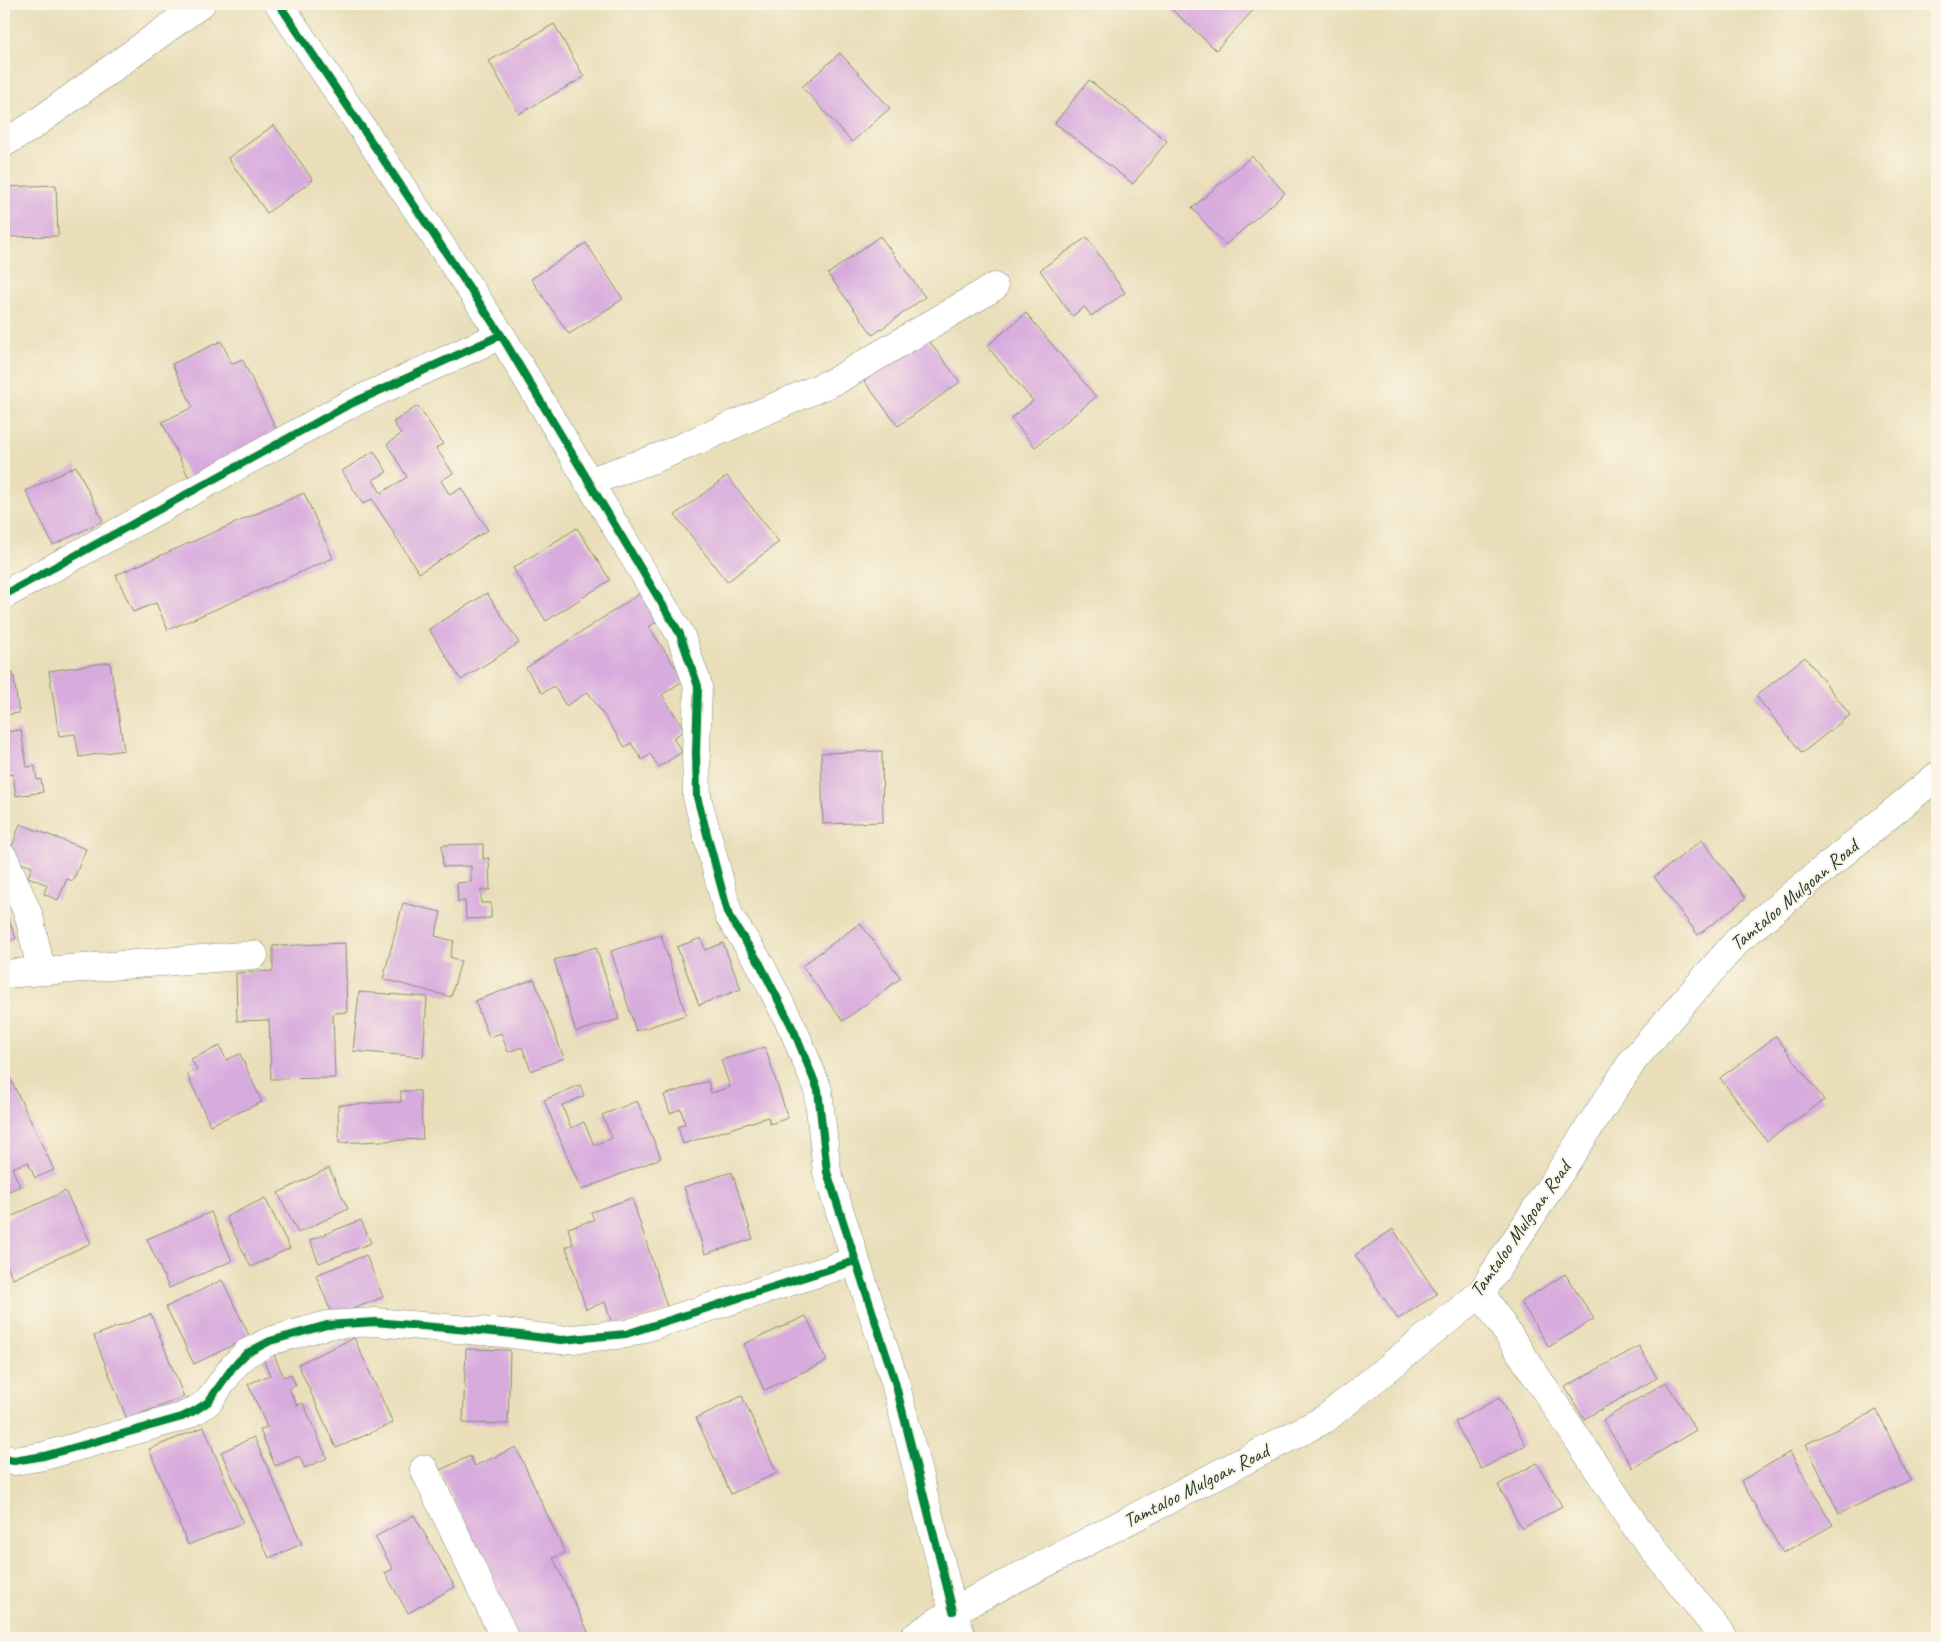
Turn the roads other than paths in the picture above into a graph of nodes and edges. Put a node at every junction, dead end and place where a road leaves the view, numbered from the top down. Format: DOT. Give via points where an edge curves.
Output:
graph roads {
  1 [pos="201,4"];
  2 [pos="279,4"];
  3 [pos="4,143"];
  4 [pos="994,287"];
  5 [pos="500,335"];
  6 [pos="588,482"];
  7 [pos="4,595"];
  8 [pos="1937,776"];
  9 [pos="4,858"];
  10 [pos="254,955"];
  11 [pos="41,970"];
  12 [pos="4,974"];
  13 [pos="855,1261"];
  14 [pos="1481,1292"];
  15 [pos="4,1459"];
  16 [pos="424,1469"];
  17 [pos="953,1611"];
  18 [pos="505,1638"];
  19 [pos="913,1638"];
  20 [pos="962,1638"];
  21 [pos="1724,1638"];
  1 -- 3 [label="street"];
  2 -- 5 [label="street"];
  4 -- 6 [label="street" via="837,380 659,457"];
  5 -- 6 [label="street"];
  5 -- 7 [label="street" via="348,405"];
  6 -- 13 [label="street" via="680,634 698,686 697,797 727,907 794,1031 818,1090 826,1172"];
  8 -- 14 [label="street, Tamtaloo Mulgoan Road" via="1740,938 1634,1059"];
  9 -- 11 [label="street" via="29,916"];
  10 -- 11 [label="street"];
  11 -- 12 [label="street"];
  13 -- 15 [label="street" via="626,1334 561,1340 375,1322 327,1325 270,1341 247,1353 208,1402 182,1416 44,1456 14,1461"];
  13 -- 17 [label="street" via="895,1382"];
  14 -- 17 [label="street, Tamtaloo Mulgoan Road" via="1325,1419"];
  14 -- 21 [label="street" via="1636,1527"];
  16 -- 18 [label="street"];
  17 -- 19 [label="street, Tamtaloo Mulgoan Road"];
  17 -- 20 [label="street"];
}
